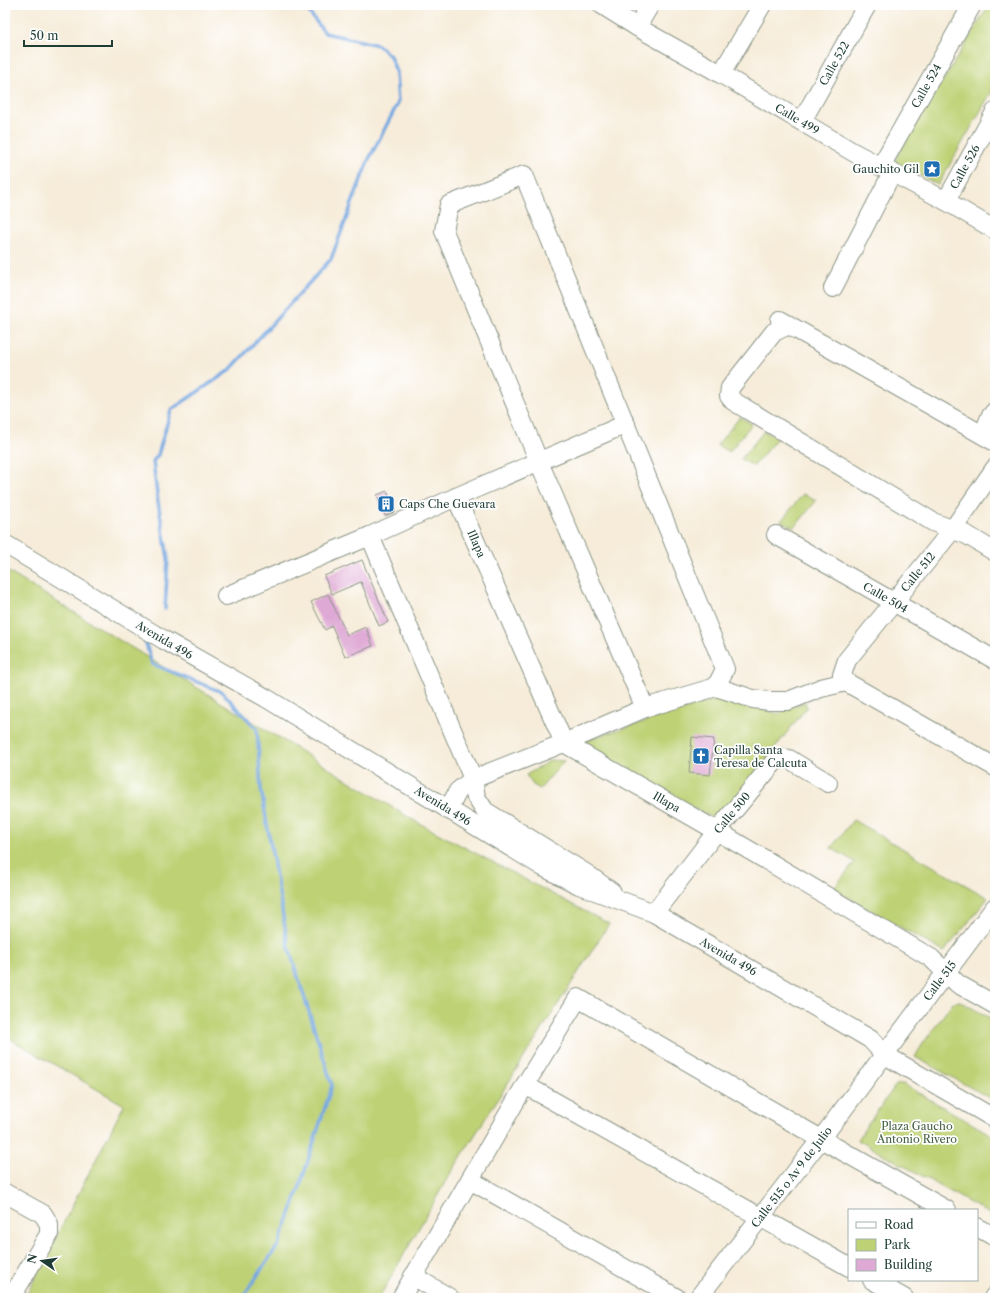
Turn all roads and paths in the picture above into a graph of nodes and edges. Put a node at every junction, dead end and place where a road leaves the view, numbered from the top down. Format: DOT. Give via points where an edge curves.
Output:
graph roads {
  1 [pos="602,5"];
  2 [pos="650,5"];
  3 [pos="762,5"];
  4 [pos="867,5"];
  5 [pos="972,5"];
  6 [pos="637,27"];
  7 [pos="721,74"];
  8 [pos="995,112"];
  9 [pos="802,121"];
  10 [pos="887,170"];
  11 [pos="946,200"];
  12 [pos="995,230"];
  13 [pos="833,288"];
  14 [pos="995,410"];
  15 [pos="626,424"];
  16 [pos="989,439"];
  17 [pos="539,462"];
  18 [pos="995,468"];
  19 [pos="456,497"];
  20 [pos="953,529"];
  21 [pos="776,535"];
  22 [pos="370,536"];
  23 [pos="5,544"];
  24 [pos="995,552"];
  25 [pos="226,596"];
  26 [pos="893,603"];
  27 [pos="995,660"];
  28 [pos="844,678"];
  29 [pos="716,687"];
  30 [pos="645,708"];
  31 [pos="564,743"];
  32 [pos="995,767"];
  33 [pos="473,779"];
  34 [pos="828,783"];
  35 [pos="448,810"];
  36 [pos="717,831"];
  37 [pos="628,904"];
  38 [pos="995,907"];
  39 [pos="654,913"];
  40 [pos="945,972"];
  41 [pos="995,1005"];
  42 [pos="885,1055"];
  43 [pos="525,1085"];
  44 [pos="995,1119"];
  45 [pos="821,1139"];
  46 [pos="470,1180"];
  47 [pos="5,1193"];
  48 [pos="945,1209"];
  49 [pos="761,1218"];
  50 [pos="978,1228"];
  51 [pos="995,1237"];
  52 [pos="848,1266"];
  53 [pos="413,1276"];
  54 [pos="874,1281"];
  55 [pos="995,1295"];
  56 [pos="706,1296"];
  57 [pos="11,1298"];
  58 [pos="401,1298"];
  59 [pos="450,1298"];
  60 [pos="677,1298"];
  61 [pos="904,1298"];
  62 [pos="993,1298"];
  1 -- 6 [label="street, Calle 499"];
  2 -- 6 [label="street"];
  3 -- 7 [label="street"];
  4 -- 9 [label="street, Calle 522"];
  5 -- 10 [label="street, Calle 524"];
  6 -- 7 [label="street, Calle 499"];
  7 -- 9 [label="street, Calle 499"];
  8 -- 11 [label="street, Calle 526"];
  9 -- 10 [label="street, Calle 499"];
  10 -- 11 [label="street, Calle 499"];
  10 -- 13 [label="street, Calle 524"];
  11 -- 12 [label="street, Calle 499"];
  14 -- 16 [label="street" via="990,418"];
  15 -- 17 [label="street"];
  15 -- 17 [label="street" via="524,175 449,205 444,231"];
  15 -- 29 [label="street" via="725,669"];
  16 -- 20 [label="street" via="784,323 730,388 728,396 733,401 933,522"];
  17 -- 19 [label="street"];
  17 -- 30 [label="street"];
  18 -- 20 [label="street, Calle 512"];
  19 -- 22 [label="street"];
  19 -- 31 [label="street, Illapa"];
  20 -- 24 [label="street"];
  20 -- 26 [label="street, Calle 512"];
  21 -- 26 [label="street, Calle 504"];
  22 -- 25 [label="street"];
  22 -- 33 [label="street"];
  23 -- 35 [label="street, Avenida 496" via="266,698"];
  26 -- 27 [label="street, Calle 504"];
  26 -- 28 [label="street, Calle 512" via="847,660"];
  28 -- 29 [label="street" via="788,701 753,699"];
  28 -- 32 [label="street"];
  29 -- 30 [label="street"];
  30 -- 31 [label="street"];
  31 -- 33 [label="street"];
  31 -- 36 [label="street, Illapa"];
  33 -- 35 [label="street" via="458,791"];
  33 -- 37 [label="street" via="476,797 485,810 588,874"];
  34 -- 36 [label="street, Calle 500" via="789,759 775,761"];
  35 -- 37 [label="street, Avenida 496" via="543,867 578,885"];
  36 -- 39 [label="street, Calle 500"];
  36 -- 40 [label="street, Illapa" via="931,958"];
  37 -- 39 [label="street, Avenida 496"];
  38 -- 40 [label="street, Calle 515"];
  39 -- 42 [label="street, Avenida 496" via="870,1039"];
  40 -- 41 [label="street, Illapa" via="958,984"];
  40 -- 42 [label="street, Calle 515"];
  42 -- 44 [label="street, Avenida 496"];
  42 -- 45 [label="street, Calle 515 o Av 9 de Julio"];
  43 -- 45 [label="street" via="578,998"];
  43 -- 46 [label="street"];
  43 -- 49 [label="street"];
  45 -- 48 [label="street"];
  45 -- 49 [label="street, Calle 515 o Av 9 de Julio"];
  46 -- 53 [label="street"];
  46 -- 60 [label="street"];
  47 -- 57 [label="street" via="43,1214 49,1224 49,1234"];
  49 -- 52 [label="street"];
  49 -- 56 [label="street, Calle 515 o Av 9 de Julio"];
  50 -- 51 [label="street"];
  53 -- 58 [label="street"];
  53 -- 59 [label="street"];
  54 -- 61 [label="street"];
  55 -- 62 [label="street"];
}
